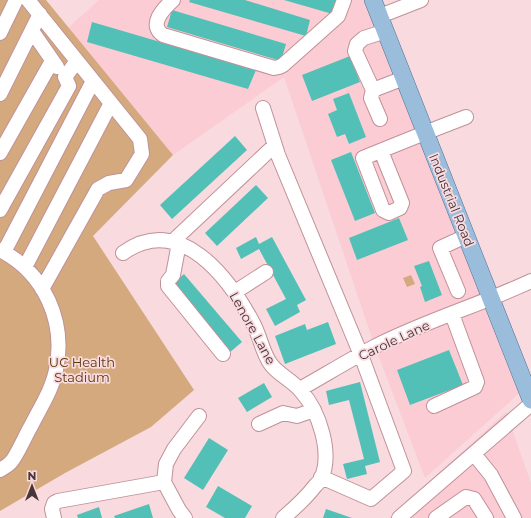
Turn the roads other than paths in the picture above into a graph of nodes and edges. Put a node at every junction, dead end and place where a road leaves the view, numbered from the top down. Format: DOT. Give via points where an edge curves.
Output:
graph roads {
  1 [pos="16,0"];
  2 [pos="28,0"];
  3 [pos="173,0"];
  4 [pos="344,0"];
  5 [pos="373,0"];
  6 [pos="421,0"];
  7 [pos="40,14"];
  8 [pos="383,23"];
  9 [pos="32,31"];
  10 [pos="0,33"];
  11 [pos="58,37"];
  12 [pos="49,57"];
  13 [pos="77,60"];
  14 [pos="65,77"];
  15 [pos="404,78"];
  16 [pos="94,81"];
  17 [pos="373,90"];
  18 [pos="0,94"];
  19 [pos="111,103"];
  20 [pos="263,108"];
  21 [pos="466,117"];
  22 [pos="380,119"];
  23 [pos="426,133"];
  24 [pos="275,145"];
  25 [pos="381,151"];
  26 [pos="0,153"];
  27 [pos="0,210"];
  28 [pos="466,236"];
  29 [pos="176,242"];
  30 [pos="2,251"];
  31 [pos="123,253"];
  32 [pos="25,267"];
  33 [pos="266,272"];
  34 [pos="531,281"];
  35 [pos="42,289"];
  36 [pos="458,291"];
  37 [pos="234,292"];
  38 [pos="491,298"];
  39 [pos="452,314"];
  40 [pos="223,354"];
  41 [pos="361,355"];
  42 [pos="300,389"];
  43 [pos="531,400"];
  44 [pos="531,404"];
  45 [pos="434,406"];
  46 [pos="314,410"];
  47 [pos="199,416"];
  48 [pos="259,424"];
  49 [pos="474,454"];
  50 [pos="0,470"];
  51 [pos="321,478"];
  52 [pos="164,482"];
  53 [pos="54,518"];
  54 [pos="185,518"];
  55 [pos="283,518"];
  56 [pos="400,518"];
  57 [pos="436,518"];
  58 [pos="486,518"];
  59 [pos="514,518"];
  1 -- 10 [label="street"];
  2 -- 7 [label="street"];
  3 -- 4 [label="street" via="165,7 156,22 158,32 274,68 283,65 338,16"];
  5 -- 8 [label="main road, Industrial Road"];
  6 -- 8 [label="street"];
  7 -- 9 [label="street"];
  7 -- 11 [label="street"];
  8 -- 15 [label="main road, Industrial Road"];
  8 -- 17 [label="street" via="357,44 356,50"];
  9 -- 12 [label="street"];
  9 -- 18 [label="street"];
  11 -- 12 [label="street"];
  11 -- 13 [label="street"];
  12 -- 14 [label="street"];
  12 -- 26 [label="street"];
  13 -- 14 [label="street"];
  13 -- 16 [label="street"];
  14 -- 27 [label="street" via="69,86"];
  15 -- 17 [label="street"];
  15 -- 23 [label="main road, Industrial Road"];
  16 -- 19 [label="street"];
  16 -- 30 [label="street"];
  17 -- 22 [label="street" via="371,98"];
  19 -- 32 [label="street"];
  19 -- 35 [label="street" via="140,139 142,154 126,180 109,183 98,189"];
  20 -- 24 [label="street"];
  21 -- 23 [label="street"];
  23 -- 25 [label="street"];
  23 -- 28 [label="main road, Industrial Road"];
  24 -- 29 [label="street"];
  24 -- 41 [label="street"];
  28 -- 36 [label="street" via="440,248"];
  28 -- 38 [label="main road, Industrial Road"];
  29 -- 31 [label="street, Lenore Lane" via="156,240 130,248"];
  29 -- 37 [label="street, Lenore Lane" via="191,248 209,263"];
  29 -- 40 [label="street" via="173,275 168,281 168,286"];
  30 -- 32 [label="street"];
  32 -- 35 [label="street"];
  33 -- 37 [label="street"];
  34 -- 38 [label="street, Carole Lane"];
  35 -- 50 [label="street" via="56,322 56,371 48,394 11,463"];
  37 -- 42 [label="street, Lenore Lane" via="254,325 270,363"];
  38 -- 39 [label="street, Carole Lane"];
  38 -- 43 [label="main road, Industrial Road"];
  39 -- 41 [label="street, Carole Lane"];
  39 -- 45 [label="street" via="477,382 475,387"];
  41 -- 42 [label="street, Carole Lane"];
  41 -- 51 [label="street" via="404,471 371,499"];
  42 -- 46 [label="street, Lenore Lane"];
  44 -- 49 [label="street"];
  46 -- 48 [label="street" via="297,416 283,413"];
  46 -- 51 [label="street, Lenore Lane" via="323,433 325,460"];
  47 -- 52 [label="street" via="166,464"];
  49 -- 56 [label="street"];
  49 -- 59 [label="street" via="491,475"];
  51 -- 55 [label="street" via="304,500"];
  52 -- 53 [label="street" via="58,501 52,509"];
  52 -- 54 [label="street"];
  57 -- 58 [label="street" via="466,497 474,499"];
}
